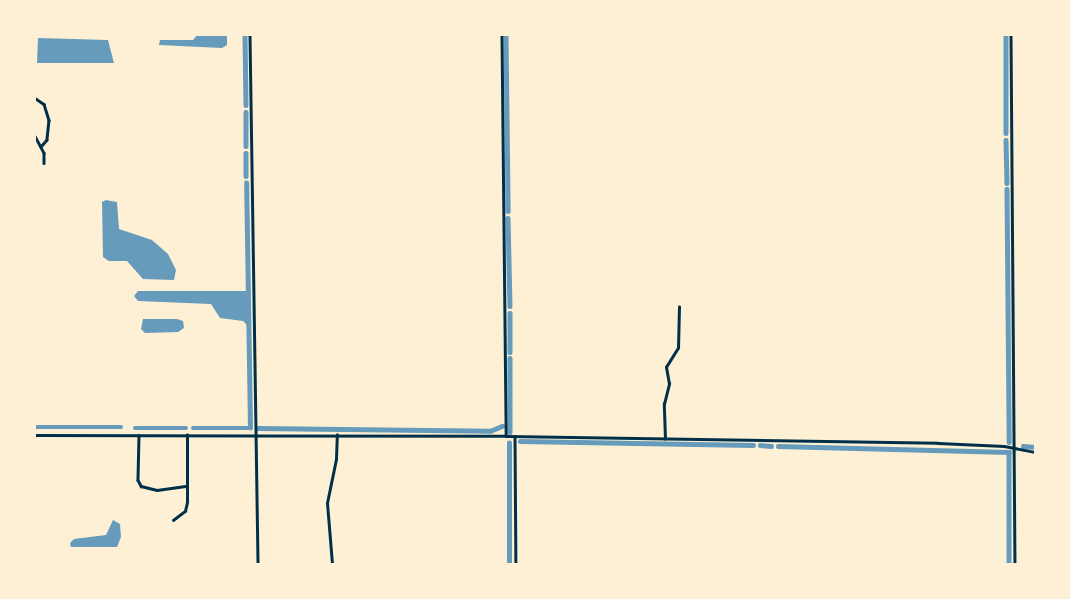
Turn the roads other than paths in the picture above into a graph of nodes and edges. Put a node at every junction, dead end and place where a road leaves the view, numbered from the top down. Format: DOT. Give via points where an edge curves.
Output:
graph roads {
  1 [pos="250,35"];
  2 [pos="502,35"];
  3 [pos="1011,35"];
  4 [pos="35,98"];
  5 [pos="35,136"];
  6 [pos="41,147"];
  7 [pos="44,163"];
  8 [pos="679,307"];
  9 [pos="35,435"];
  10 [pos="139,435"];
  11 [pos="187,435"];
  12 [pos="256,435"];
  13 [pos="337,435"];
  14 [pos="506,436"];
  15 [pos="515,436"];
  16 [pos="665,439"];
  17 [pos="1013,449"];
  18 [pos="1035,452"];
  19 [pos="188,486"];
  20 [pos="173,520"];
  21 [pos="258,564"];
  22 [pos="332,564"];
  23 [pos="516,564"];
  24 [pos="1015,564"];
  1 -- 12 [label="street"];
  2 -- 14 [label="street"];
  3 -- 17 [label="street"];
  4 -- 6 [label="street" via="44,104 49,120 47,140"];
  5 -- 6 [label="street"];
  6 -- 7 [label="street"];
  8 -- 16 [label="street" via="678,348 666,367 669,384 664,404"];
  9 -- 10 [label="street"];
  10 -- 11 [label="street"];
  10 -- 19 [label="street" via="138,480 141,486 157,490"];
  11 -- 12 [label="street"];
  11 -- 19 [label="street"];
  12 -- 13 [label="street"];
  12 -- 21 [label="street"];
  13 -- 14 [label="street"];
  13 -- 22 [label="street" via="336,459 327,503"];
  14 -- 15 [label="street"];
  15 -- 16 [label="street"];
  15 -- 23 [label="street"];
  16 -- 17 [label="street" via="941,443"];
  17 -- 18 [label="street"];
  17 -- 24 [label="street"];
  19 -- 20 [label="street" via="185,511"];
}
